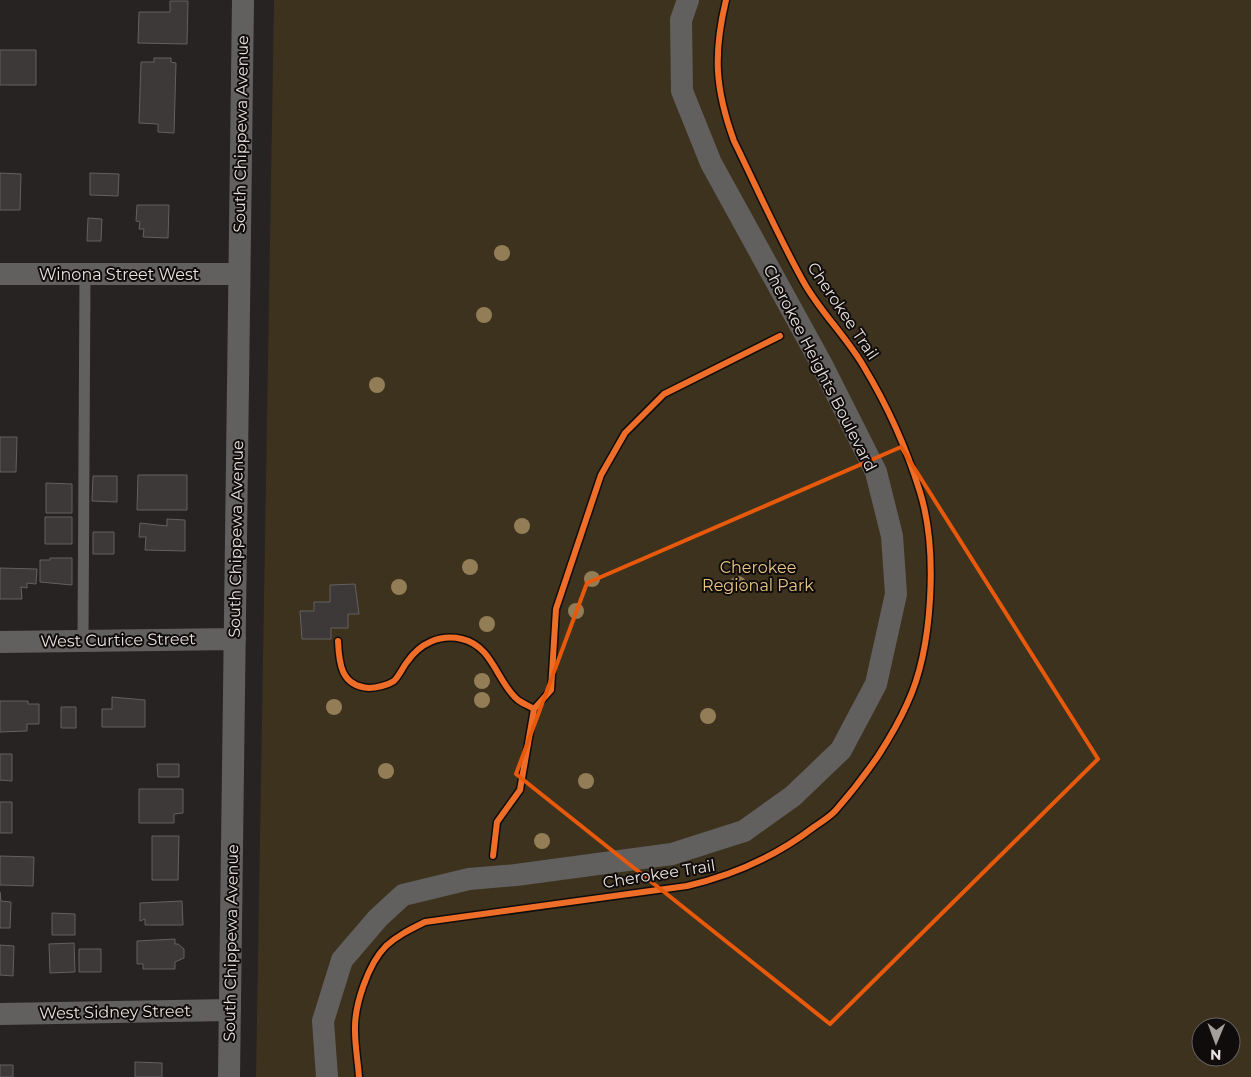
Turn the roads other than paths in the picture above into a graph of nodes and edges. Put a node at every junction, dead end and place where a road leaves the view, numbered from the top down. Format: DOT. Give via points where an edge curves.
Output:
graph roads {
  1 [pos="242,0"];
  2 [pos="688,0"];
  3 [pos="0,274"];
  4 [pos="85,274"];
  5 [pos="239,274"];
  6 [pos="235,639"];
  7 [pos="82,641"];
  8 [pos="0,642"];
  9 [pos="230,1010"];
  10 [pos="0,1014"];
  11 [pos="229,1077"];
  12 [pos="327,1077"];
  1 -- 5 [label="street, South Chippewa Avenue"];
  2 -- 12 [label="street, Cherokee Heights Boulevard" via="681,20 682,91 711,163 876,472 892,536 896,594 876,684 841,750 793,796 744,831 672,854 469,879 403,895 342,960 323,1021"];
  3 -- 4 [label="street, Winona Street West"];
  4 -- 5 [label="street, Winona Street West"];
  4 -- 7 [label="lane"];
  5 -- 6 [label="street, South Chippewa Avenue"];
  6 -- 7 [label="street, West Curtice Street"];
  6 -- 9 [label="street, South Chippewa Avenue"];
  7 -- 8 [label="street, West Curtice Street"];
  9 -- 10 [label="street, West Sidney Street"];
  9 -- 11 [label="street, South Chippewa Avenue"];
}
